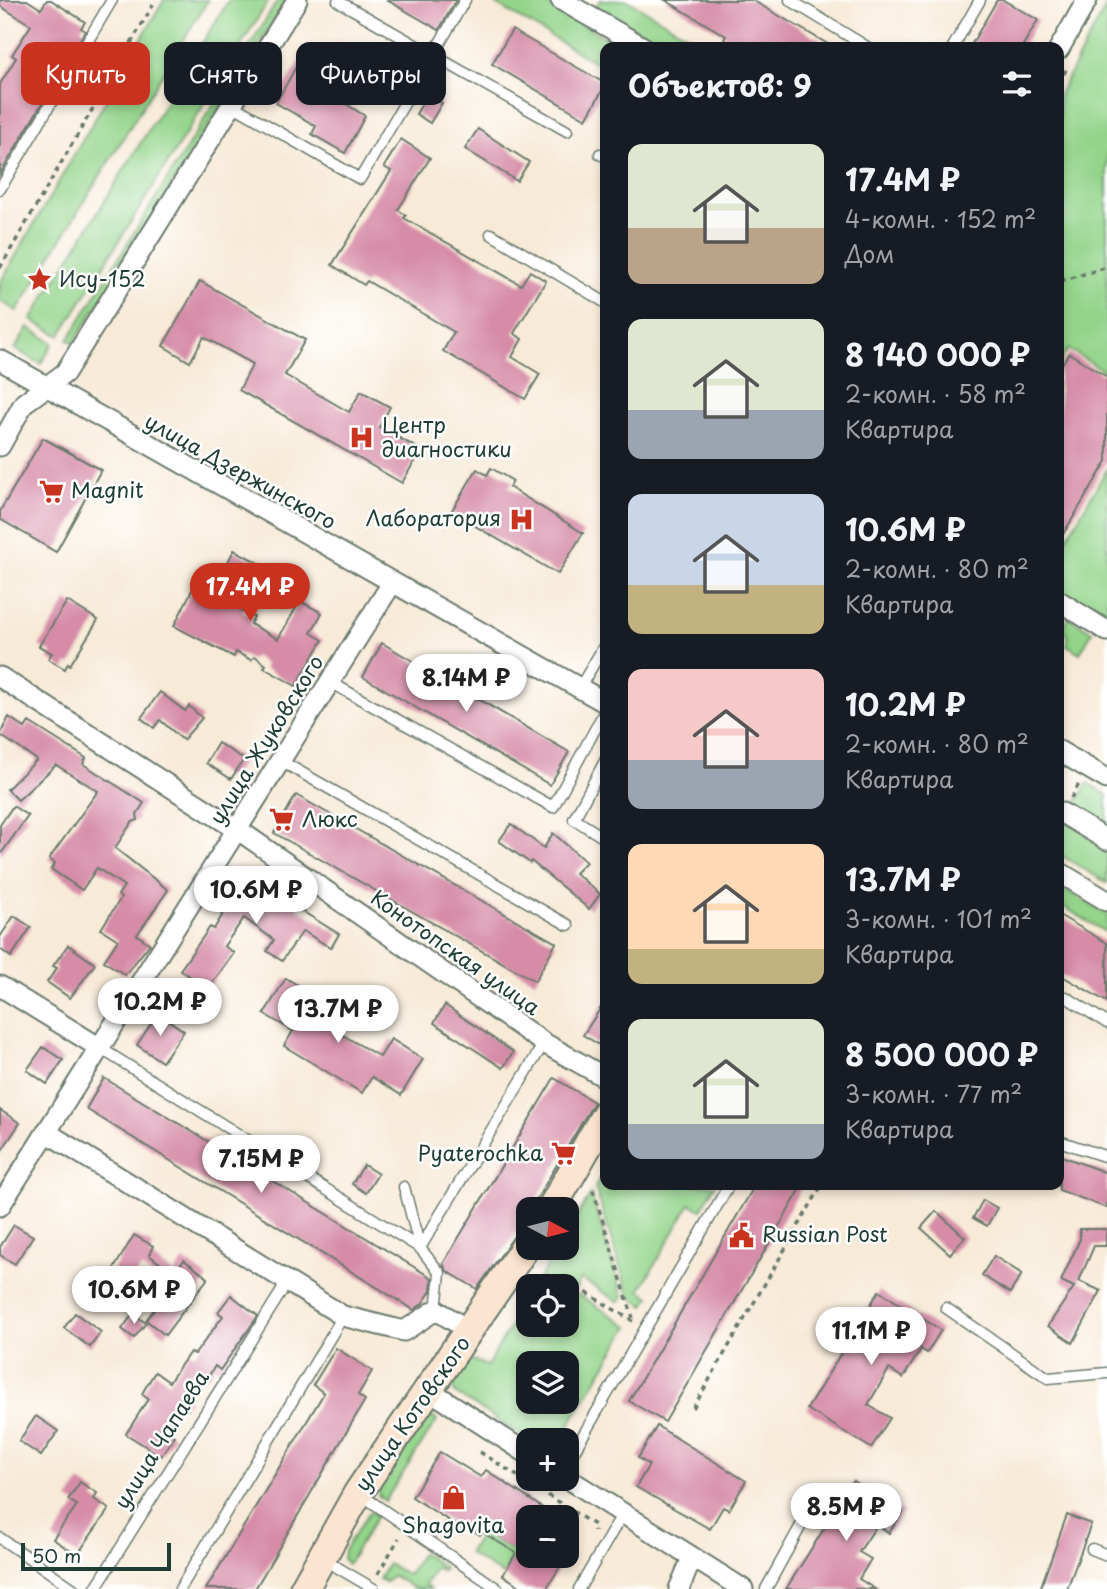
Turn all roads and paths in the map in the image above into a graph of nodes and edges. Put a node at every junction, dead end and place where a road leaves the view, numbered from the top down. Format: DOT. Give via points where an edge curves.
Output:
graph roads {
  1 [pos="111,0"];
  2 [pos="156,0"];
  3 [pos="297,0"];
  4 [pos="465,0"];
  5 [pos="561,0"];
  6 [pos="790,0"];
  7 [pos="1087,0"];
  8 [pos="338,1"];
  9 [pos="976,1"];
  10 [pos="585,6"];
  11 [pos="271,42"];
  12 [pos="411,42"];
  13 [pos="440,42"];
  14 [pos="636,42"];
  15 [pos="859,42"];
  16 [pos="956,42"];
  17 [pos="1063,42"];
  18 [pos="446,62"];
  19 [pos="232,105"];
  20 [pos="403,105"];
  21 [pos="566,131"];
  22 [pos="0,189"];
  23 [pos="491,234"];
  24 [pos="1107,267"];
  25 [pos="0,268"];
  26 [pos="1064,280"];
  27 [pos="600,299"];
  28 [pos="0,360"];
  29 [pos="44,388"];
  30 [pos="0,446"];
  31 [pos="393,583"];
  32 [pos="1064,604"];
  33 [pos="1106,629"];
  34 [pos="600,653"];
  35 [pos="0,677"];
  36 [pos="330,682"];
  37 [pos="579,690"];
  38 [pos="600,700"];
  39 [pos="600,720"];
  40 [pos="1064,754"];
  41 [pos="281,761"];
  42 [pos="600,770"];
  43 [pos="1107,779"];
  44 [pos="1064,814"];
  45 [pos="237,830"];
  46 [pos="600,835"];
  47 [pos="1107,840"];
  48 [pos="1064,876"];
  49 [pos="1107,901"];
  50 [pos="568,925"];
  51 [pos="0,986"];
  52 [pos="1066,998"];
  53 [pos="1107,1023"];
  54 [pos="544,1042"];
  55 [pos="100,1048"];
  56 [pos="600,1075"];
  57 [pos="600,1124"];
  58 [pos="46,1132"];
  59 [pos="1064,1142"];
  60 [pos="1107,1157"];
  61 [pos="404,1187"];
  62 [pos="593,1190"];
  63 [pos="726,1190"];
  64 [pos="819,1190"];
  65 [pos="558,1197"];
  66 [pos="0,1206"];
  67 [pos="420,1248"];
  68 [pos="517,1260"];
  69 [pos="289,1280"];
  70 [pos="579,1290"];
  71 [pos="946,1308"];
  72 [pos="436,1310"];
  73 [pos="343,1316"];
  74 [pos="470,1331"];
  75 [pos="1107,1373"];
  76 [pos="429,1390"];
  77 [pos="693,1408"];
  78 [pos="579,1442"];
  79 [pos="516,1446"];
  80 [pos="480,1452"];
  81 [pos="579,1486"];
  82 [pos="358,1493"];
  83 [pos="810,1509"];
  84 [pos="623,1513"];
  85 [pos="407,1525"];
  86 [pos="0,1538"];
  87 [pos="595,1538"];
  88 [pos="1092,1549"];
  89 [pos="1107,1555"];
  90 [pos="321,1558"];
  91 [pos="692,1558"];
  92 [pos="372,1588"];
  93 [pos="74,1589"];
  94 [pos="95,1589"];
  95 [pos="180,1589"];
  96 [pos="304,1589"];
  97 [pos="498,1589"];
  98 [pos="579,1589"];
  99 [pos="679,1589"];
  100 [pos="743,1589"];
  101 [pos="766,1589"];
  1 -- 22 [label="lane"];
  2 -- 25 [label="path"];
  3 -- 11 [label="street"];
  4 -- 13 [label="lane"];
  5 -- 10 [label="street"];
  6 -- 15 [label="lane"];
  7 -- 17 [label="street"];
  8 -- 12 [label="lane"];
  9 -- 16 [label="lane"];
  10 -- 14 [label="street"];
  18 -- 21 [label="lane"];
  19 -- 20 [label="lane" via="360,179"];
  19 -- 29 [label="street" via="65,373"];
  23 -- 27 [label="lane"];
  24 -- 26 [label="path"];
  28 -- 29 [label="street, улица Дзержинского"];
  29 -- 30 [label="street" via="24,403"];
  29 -- 31 [label="street, улица Дзержинского"];
  31 -- 36 [label="street, улица Жуковского"];
  31 -- 37 [label="street, улица Дзержинского"];
  32 -- 33 [label="street"];
  34 -- 37 [label="lane"];
  35 -- 45 [label="street, Конотопская улица"];
  36 -- 39 [label="lane" via="553,807"];
  36 -- 41 [label="street, улица Жуковского"];
  37 -- 38 [label="street, улица Дзержинского"];
  40 -- 43 [label="street"];
  41 -- 45 [label="street, улица Жуковского"];
  41 -- 50 [label="lane"];
  42 -- 46 [label="lane" via="573,819"];
  44 -- 47 [label="street"];
  45 -- 54 [label="street, Конотопская улица"];
  45 -- 55 [label="street, улица Жуковского"];
  48 -- 49 [label="street"];
  51 -- 55 [label="street"];
  52 -- 53 [label="lane"];
  54 -- 56 [label="street, Конотопская улица"];
  54 -- 67 [label="lane"];
  55 -- 58 [label="street, улица Жуковского"];
  55 -- 67 [label="lane"];
  57 -- 65 [label="street"];
  58 -- 66 [label="street, улица Жуковского"];
  58 -- 69 [label="street"];
  59 -- 60 [label="lane"];
  61 -- 67 [label="lane"];
  62 -- 70 [label="path" via="634,1322"];
  63 -- 78 [label="lane"];
  64 -- 77 [label="path"];
  67 -- 72 [label="lane" via="440,1273"];
  68 -- 74 [label="street, улица Котовского"];
  69 -- 73 [label="street"];
  69 -- 94 [label="lane, улица Чапаева"];
  71 -- 75 [label="lane" via="1048,1378"];
  72 -- 73 [label="street" via="404,1331"];
  72 -- 74 [label="street"];
  73 -- 95 [label="lane"];
  74 -- 76 [label="street, улица Котовского"];
  76 -- 79 [label="street"];
  76 -- 82 [label="street, улица Котовского"];
  80 -- 87 [label="path" via="594,1525"];
  81 -- 84 [label="street"];
  82 -- 85 [label="lane"];
  82 -- 90 [label="street, улица Котовского"];
  83 -- 101 [label="lane"];
  84 -- 91 [label="street"];
  84 -- 98 [label="lane"];
  85 -- 92 [label="path"];
  85 -- 97 [label="lane"];
  86 -- 93 [label="lane"];
  88 -- 89 [label="lane"];
  90 -- 92 [label="lane"];
  90 -- 96 [label="street, улица Котовского"];
  91 -- 99 [label="street"];
  91 -- 100 [label="street"];
}
